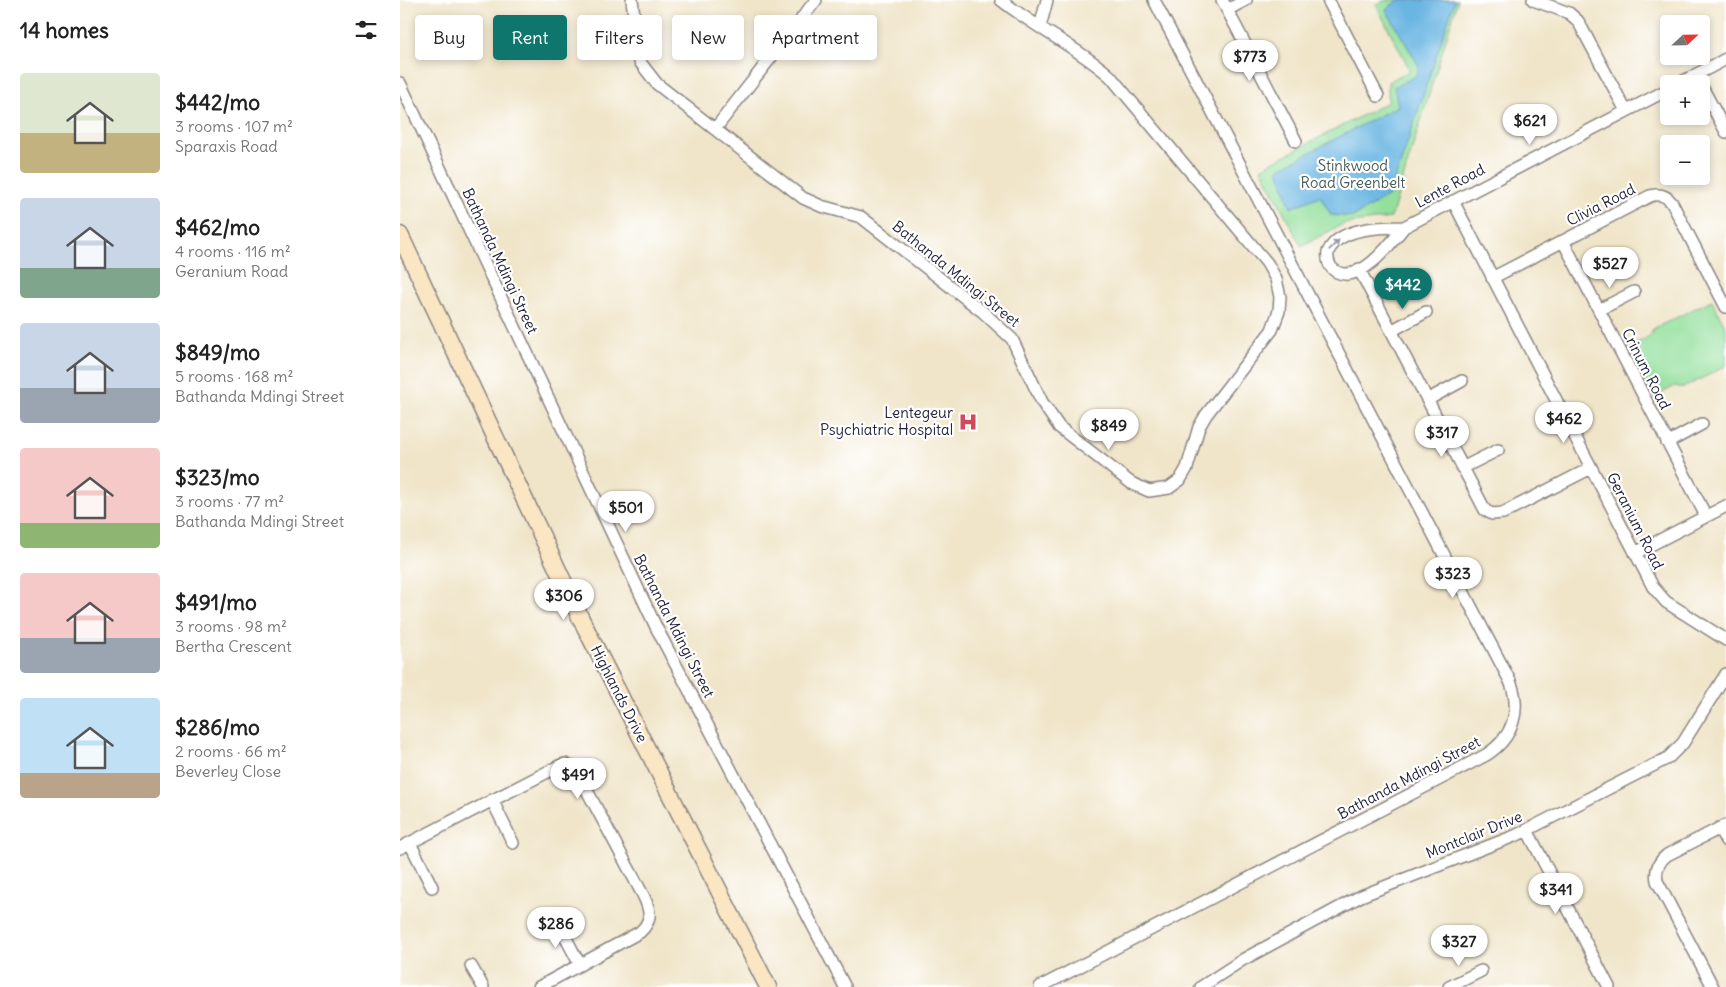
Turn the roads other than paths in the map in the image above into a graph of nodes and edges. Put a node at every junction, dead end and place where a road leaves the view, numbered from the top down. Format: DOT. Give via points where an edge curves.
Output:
graph roads {
  1 [pos="632,0"];
  2 [pos="816,0"];
  3 [pos="1001,0"];
  4 [pos="1046,0"];
  5 [pos="1154,0"];
  6 [pos="1246,0"];
  7 [pos="1328,0"];
  8 [pos="1533,0"];
  9 [pos="1225,5"];
  10 [pos="804,15"];
  11 [pos="1040,27"];
  12 [pos="1726,59"];
  13 [pos="769,60"];
  14 [pos="1706,75"];
  15 [pos="400,83"];
  16 [pos="1660,93"];
  17 [pos="1378,96"];
  18 [pos="1710,102"];
  19 [pos="1626,111"];
  20 [pos="715,129"];
  21 [pos="1726,132"];
  22 [pos="1296,141"];
  23 [pos="1453,201"];
  24 [pos="1404,227"];
  25 [pos="400,235"];
  26 [pos="1563,241"];
  27 [pos="1359,269"];
  28 [pos="1492,278"];
  29 [pos="1634,292"];
  30 [pos="1726,307"];
  31 [pos="1598,310"];
  32 [pos="1426,312"];
  33 [pos="1391,331"];
  34 [pos="1462,381"];
  35 [pos="1427,400"];
  36 [pos="1702,424"];
  37 [pos="1667,443"];
  38 [pos="1498,450"];
  39 [pos="1462,468"];
  40 [pos="1591,468"];
  41 [pos="1726,506"];
  42 [pos="1706,516"];
  43 [pos="1635,553"];
  44 [pos="1726,640"];
  45 [pos="1726,674"];
  46 [pos="492,800"];
  47 [pos="1723,826"];
  48 [pos="1527,830"];
  49 [pos="1726,841"];
  50 [pos="513,843"];
  51 [pos="405,846"];
  52 [pos="432,887"];
  53 [pos="557,921"];
  54 [pos="580,965"];
  55 [pos="471,966"];
  56 [pos="1481,971"];
  57 [pos="483,987"];
  58 [pos="539,987"];
  59 [pos="768,987"];
  60 [pos="845,987"];
  61 [pos="1040,987"];
  62 [pos="1201,987"];
  63 [pos="1449,987"];
  64 [pos="1608,987"];
  65 [pos="1712,987"];
  1 -- 20 [label="street, Bathanda Mdingi Street" via="637,48 646,73"];
  2 -- 10 [label="street"];
  3 -- 11 [label="street, Bathanda Mdingi Street"];
  4 -- 11 [label="street"];
  5 -- 61 [label="street, Bathanda Mdingi Street" via="1510,681 1516,708 1502,743 1486,755"];
  6 -- 9 [label="street"];
  7 -- 17 [label="street"];
  8 -- 19 [label="street" via="1569,13 1578,21"];
  9 -- 22 [label="street"];
  11 -- 20 [label="street, Bathanda Mdingi Street" via="1110,76 1267,263 1279,288 1279,311 1272,330 1206,415 1194,439 1184,474 1162,491 1149,491 1131,483 1059,427 1042,402 1012,339 983,312 861,217 803,198"];
  12 -- 14 [label="street"];
  13 -- 20 [label="street"];
  15 -- 60 [label="street, Bathanda Mdingi Street" via="656,627"];
  16 -- 19 [label="street, Lente Road"];
  18 -- 21 [label="street"];
  19 -- 23 [label="street, Lente Road"];
  23 -- 24 [label="street, Lente Road"];
  23 -- 28 [label="street, Geranium Road"];
  24 -- 27 [label="street, Lente Road" via="1383,253"];
  27 -- 24 [label="street, Lente Road, one-way" via="1347,274 1333,270 1328,257 1332,244 1362,231"];
  25 -- 59 [label="main road, Highlands Drive" via="581,619"];
  26 -- 28 [label="street, Clivia Road"];
  26 -- 30 [label="street, Clivia Road" via="1650,196 1662,195 1672,203"];
  26 -- 31 [label="street, Crinum Road"];
  27 -- 33 [label="street"];
  28 -- 40 [label="street, Geranium Road"];
  29 -- 31 [label="street"];
  31 -- 37 [label="street, Crinum Road"];
  32 -- 33 [label="street"];
  33 -- 35 [label="street"];
  34 -- 35 [label="street"];
  35 -- 39 [label="street"];
  36 -- 37 [label="street"];
  37 -- 42 [label="street, Crinum Road"];
  38 -- 39 [label="street"];
  39 -- 40 [label="street" via="1485,510 1498,515"];
  40 -- 43 [label="street, Geranium Road"];
  41 -- 42 [label="street"];
  42 -- 43 [label="street"];
  43 -- 44 [label="street, Geranium Road" via="1661,597"];
  45 -- 48 [label="street, Montclair Drive" via="1674,754"];
  46 -- 50 [label="street"];
  46 -- 51 [label="street"];
  46 -- 54 [label="street" via="566,764 576,770 583,781 644,897 650,916 648,924 640,932"];
  47 -- 49 [label="street"];
  47 -- 65 [label="street" via="1663,858 1656,876"];
  48 -- 62 [label="street, Montclair Drive" via="1361,896 1244,959"];
  48 -- 64 [label="street"];
  51 -- 52 [label="street"];
  53 -- 54 [label="street"];
  54 -- 58 [label="street"];
  55 -- 57 [label="street"];
  56 -- 63 [label="street"];
}
